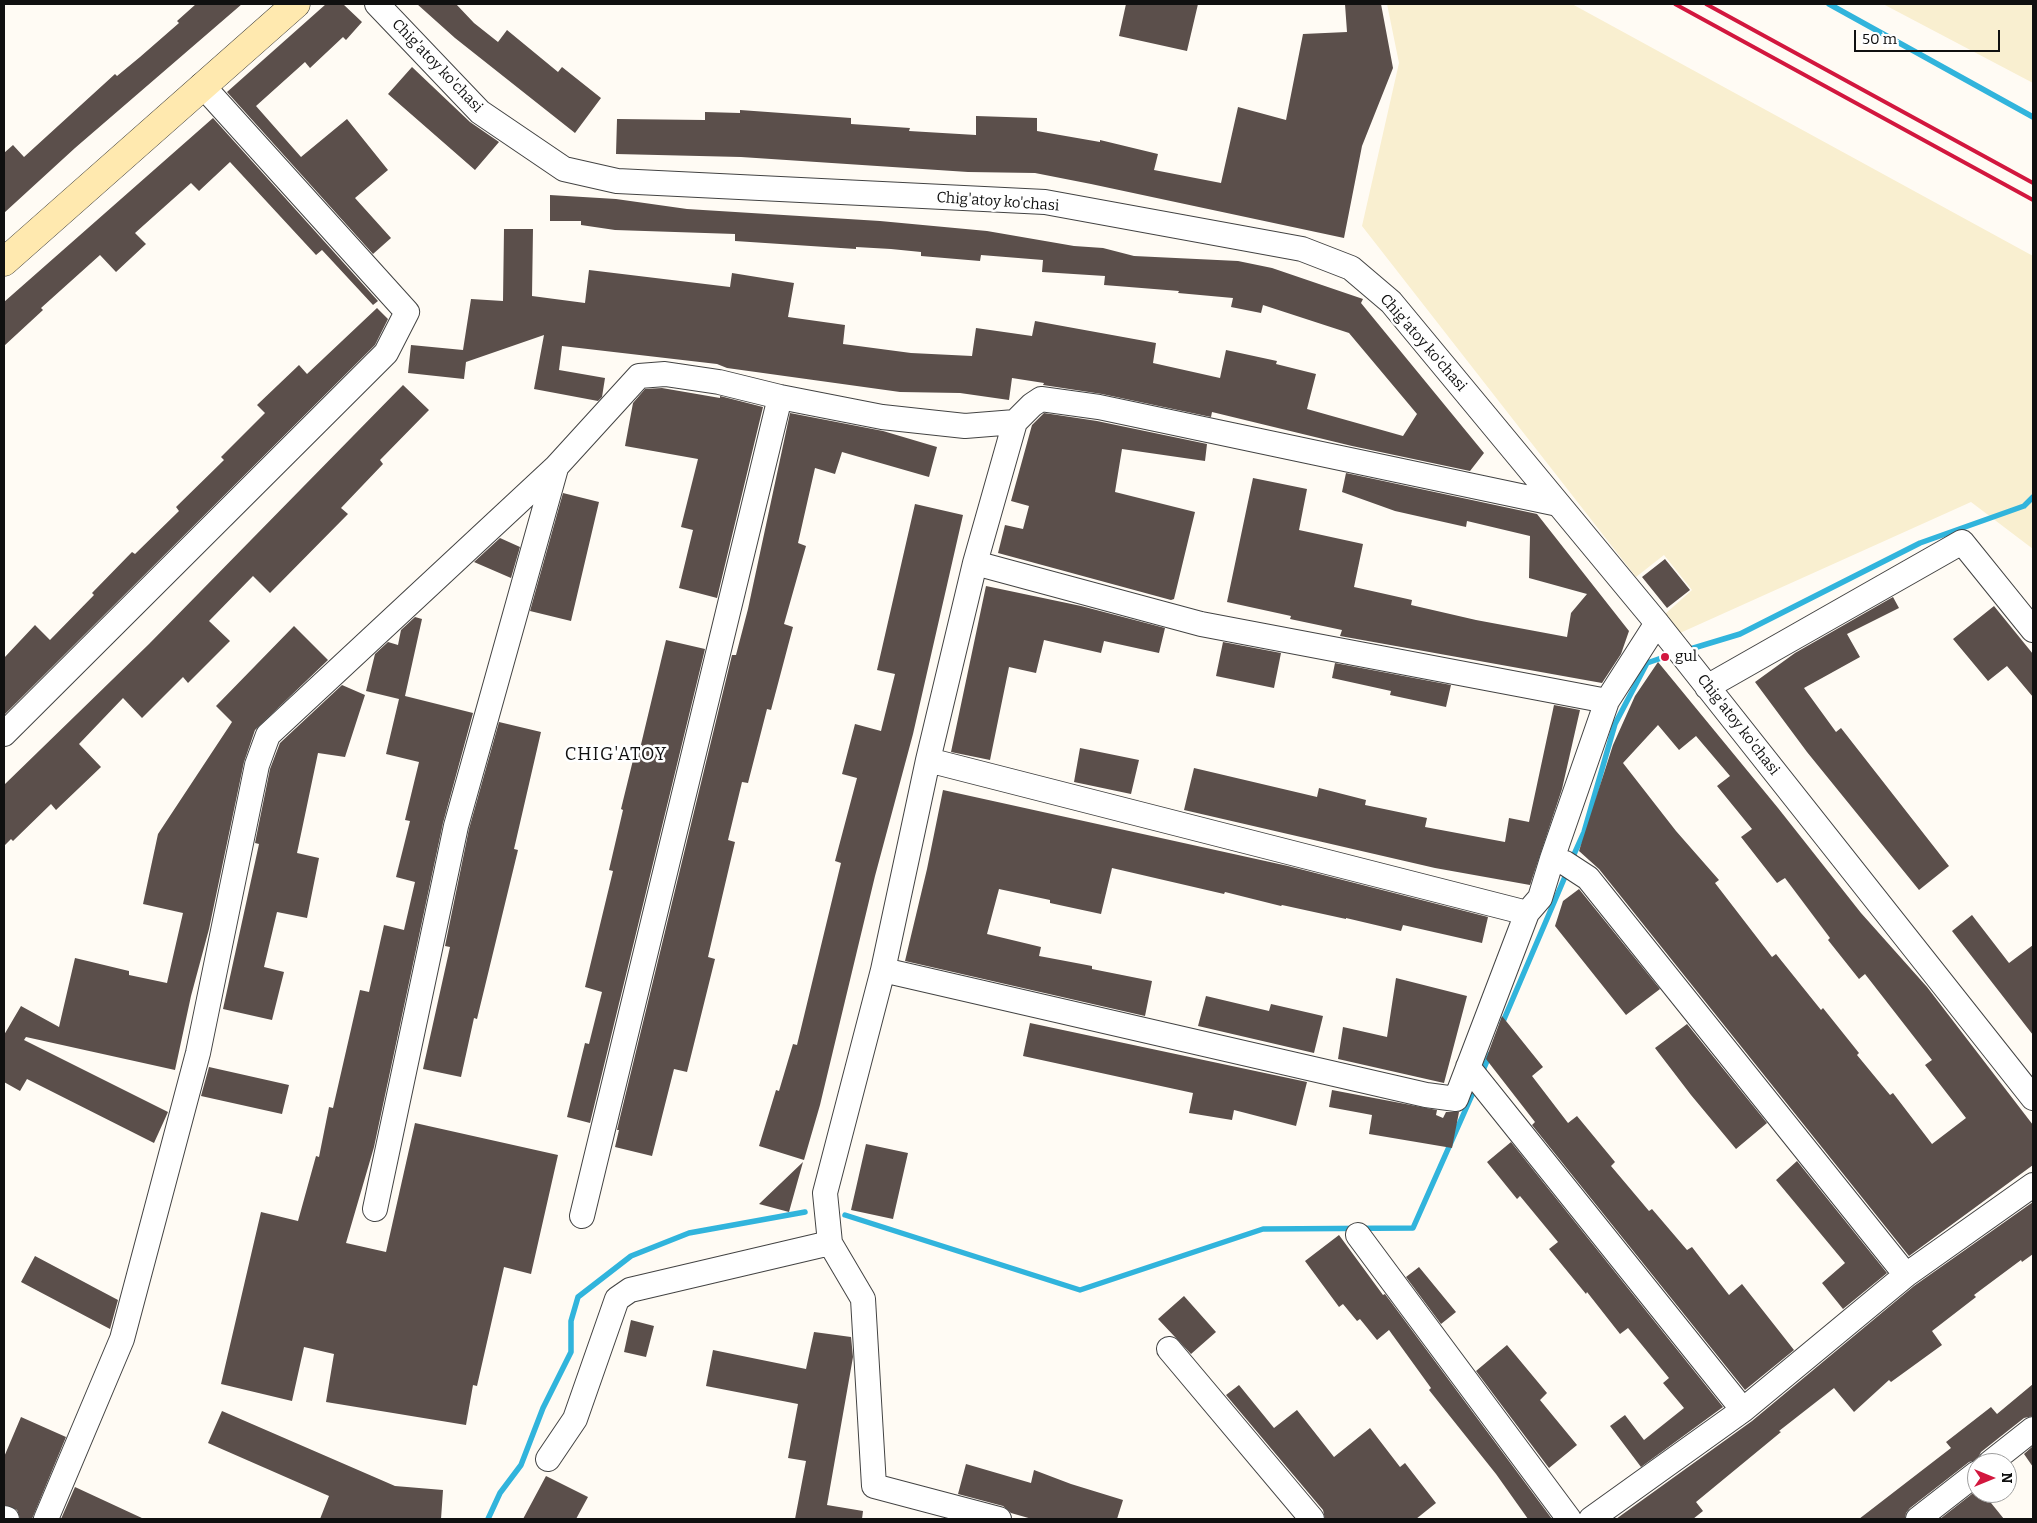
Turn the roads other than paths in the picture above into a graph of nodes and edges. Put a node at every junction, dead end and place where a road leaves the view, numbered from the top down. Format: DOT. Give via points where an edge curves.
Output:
graph roads {
  1 [pos="296,4"];
  2 [pos="377,4"];
  3 [pos="202,86"];
  4 [pos="4,262"];
  5 [pos="780,397"];
  6 [pos="1015,422"];
  7 [pos="556,467"];
  8 [pos="1558,504"];
  9 [pos="975,562"];
  10 [pos="1657,623"];
  11 [pos="2033,630"];
  12 [pos="1707,687"];
  13 [pos="1607,701"];
  14 [pos="4,734"];
  15 [pos="928,760"];
  16 [pos="1558,861"];
  17 [pos="1527,913"];
  18 [pos="883,970"];
  19 [pos="1468,1067"];
  20 [pos="2033,1098"];
  21 [pos="2033,1185"];
  22 [pos="375,1209"];
  23 [pos="582,1216"];
  24 [pos="1358,1235"];
  25 [pos="830,1242"];
  26 [pos="1906,1274"];
  27 [pos="1169,1349"];
  28 [pos="1743,1410"];
  29 [pos="2033,1429"];
  30 [pos="2003,1453"];
  31 [pos="548,1459"];
  32 [pos="1967,1481"];
  33 [pos="46,1519"];
  34 [pos="1000,1519"];
  35 [pos="1312,1519"];
  36 [pos="1569,1519"];
  37 [pos="1591,1519"];
  38 [pos="1918,1519"];
  1 -- 3 [label="main road"];
  2 -- 8 [label="street, Chig'atoy ko'chasi" via="480,112 564,168 617,182 1045,202 1302,249 1351,268 1391,302"];
  3 -- 4 [label="main road"];
  3 -- 14 [label="street" via="407,312 386,354"];
  5 -- 6 [label="street" via="882,417 965,426"];
  5 -- 7 [label="street" via="719,382 665,374 639,376"];
  5 -- 23 [label="street"];
  6 -- 8 [label="street" via="1041,399 1099,407"];
  6 -- 9 [label="street"];
  7 -- 22 [label="street" via="456,826"];
  7 -- 33 [label="street" via="268,735 257,765 198,1053 122,1339"];
  8 -- 10 [label="street, Chig'atoy ko'chasi"];
  9 -- 13 [label="street" via="1201,624"];
  9 -- 15 [label="street"];
  10 -- 12 [label="street, Chig'atoy ko'chasi"];
  10 -- 13 [label="street"];
  11 -- 12 [label="street" via="1962,542"];
  12 -- 20 [label="street, Chig'atoy ko'chasi"];
  13 -- 16 [label="street"];
  15 -- 17 [label="street"];
  15 -- 18 [label="street"];
  16 -- 17 [label="street" via="1540,898"];
  16 -- 26 [label="street" via="1588,878"];
  17 -- 19 [label="street"];
  18 -- 19 [label="street" via="1426,1095 1456,1099"];
  18 -- 25 [label="street" via="825,1193"];
  19 -- 28 [label="street"];
  21 -- 26 [label="street"];
  24 -- 36 [label="street"];
  25 -- 31 [label="street" via="630,1290 617,1299 576,1419"];
  25 -- 34 [label="street" via="863,1299 874,1486"];
  26 -- 28 [label="street"];
  27 -- 35 [label="street"];
  28 -- 37 [label="street"];
  29 -- 30 [label="street"];
  32 -- 38 [label="street"];
}
